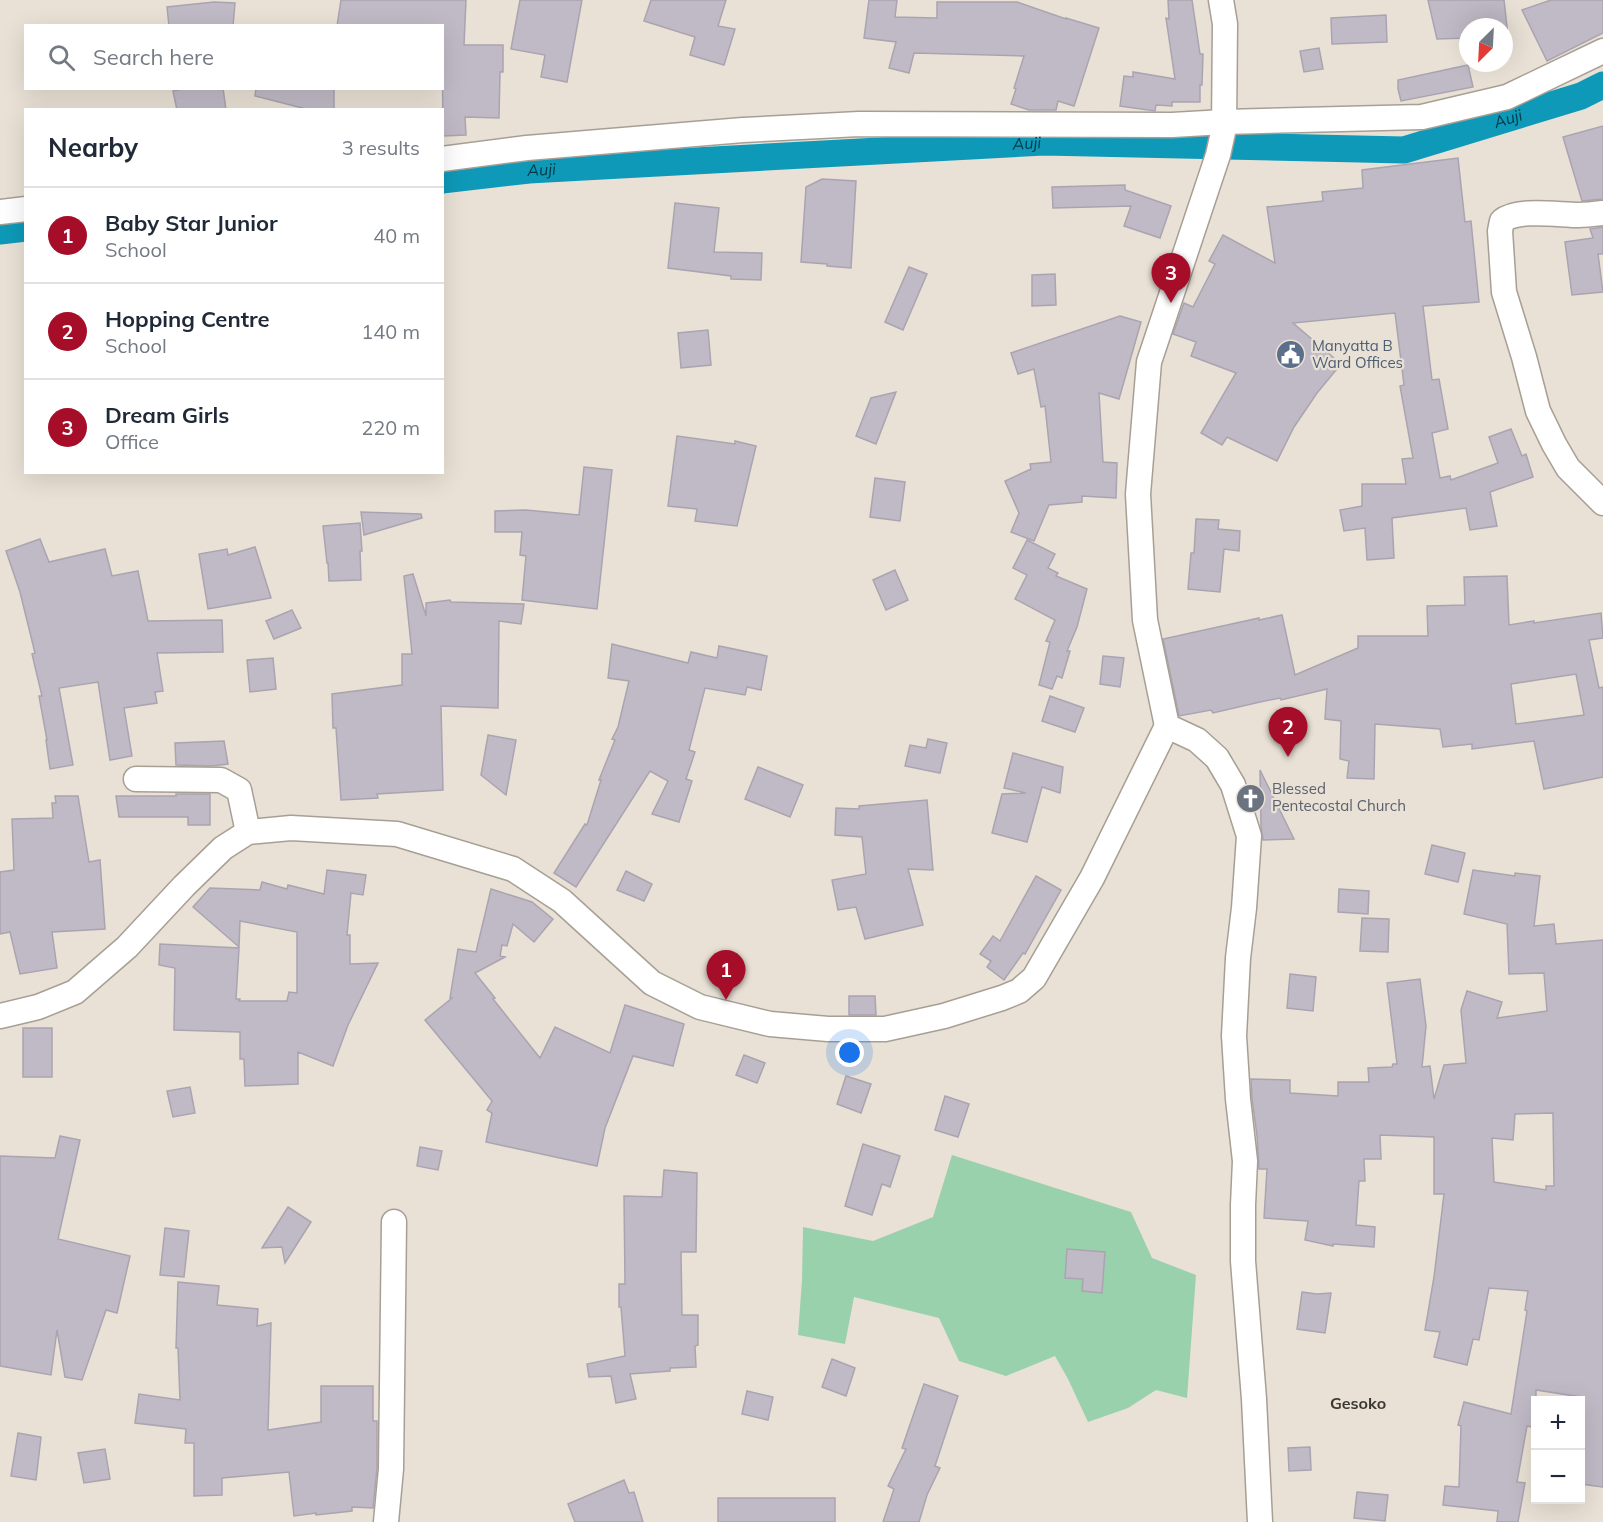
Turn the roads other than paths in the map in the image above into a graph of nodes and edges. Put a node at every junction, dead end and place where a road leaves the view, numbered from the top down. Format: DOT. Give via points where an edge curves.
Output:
graph roads {
  1 [pos="1221,0"];
  2 [pos="1603,51"];
  3 [pos="1224,125"];
  4 [pos="444,159"];
  5 [pos="24,209"];
  6 [pos="0,212"];
  7 [pos="1603,213"];
  8 [pos="1603,503"];
  9 [pos="1167,726"];
  10 [pos="136,778"];
  11 [pos="248,832"];
  12 [pos="0,1016"];
  13 [pos="394,1222"];
  14 [pos="386,1522"];
  15 [pos="1260,1522"];
  1 -- 3 [label="street" via="1225,24"];
  2 -- 3 [label="street" via="1507,97 1422,117"];
  3 -- 4 [label="street" via="859,124 527,148"];
  3 -- 9 [label="street" via="1218,155 1149,362 1138,494 1145,620"];
  5 -- 6 [label="street"];
  7 -- 8 [label="street" via="1508,216 1500,231 1504,292 1538,411 1568,468"];
  9 -- 11 [label="street" via="1092,878 1034,978 1019,991 1002,998 885,1029 770,1024 700,1007 652,983 562,901 513,869 397,834 291,828"];
  9 -- 15 [label="street" via="1197,740 1217,758 1233,785 1249,836 1234,1036 1245,1161 1243,1261"];
  10 -- 11 [label="street" via="221,780 239,790"];
  11 -- 12 [label="street" via="223,848 127,947 75,992 38,1007"];
  13 -- 14 [label="street" via="391,1469"];
}
